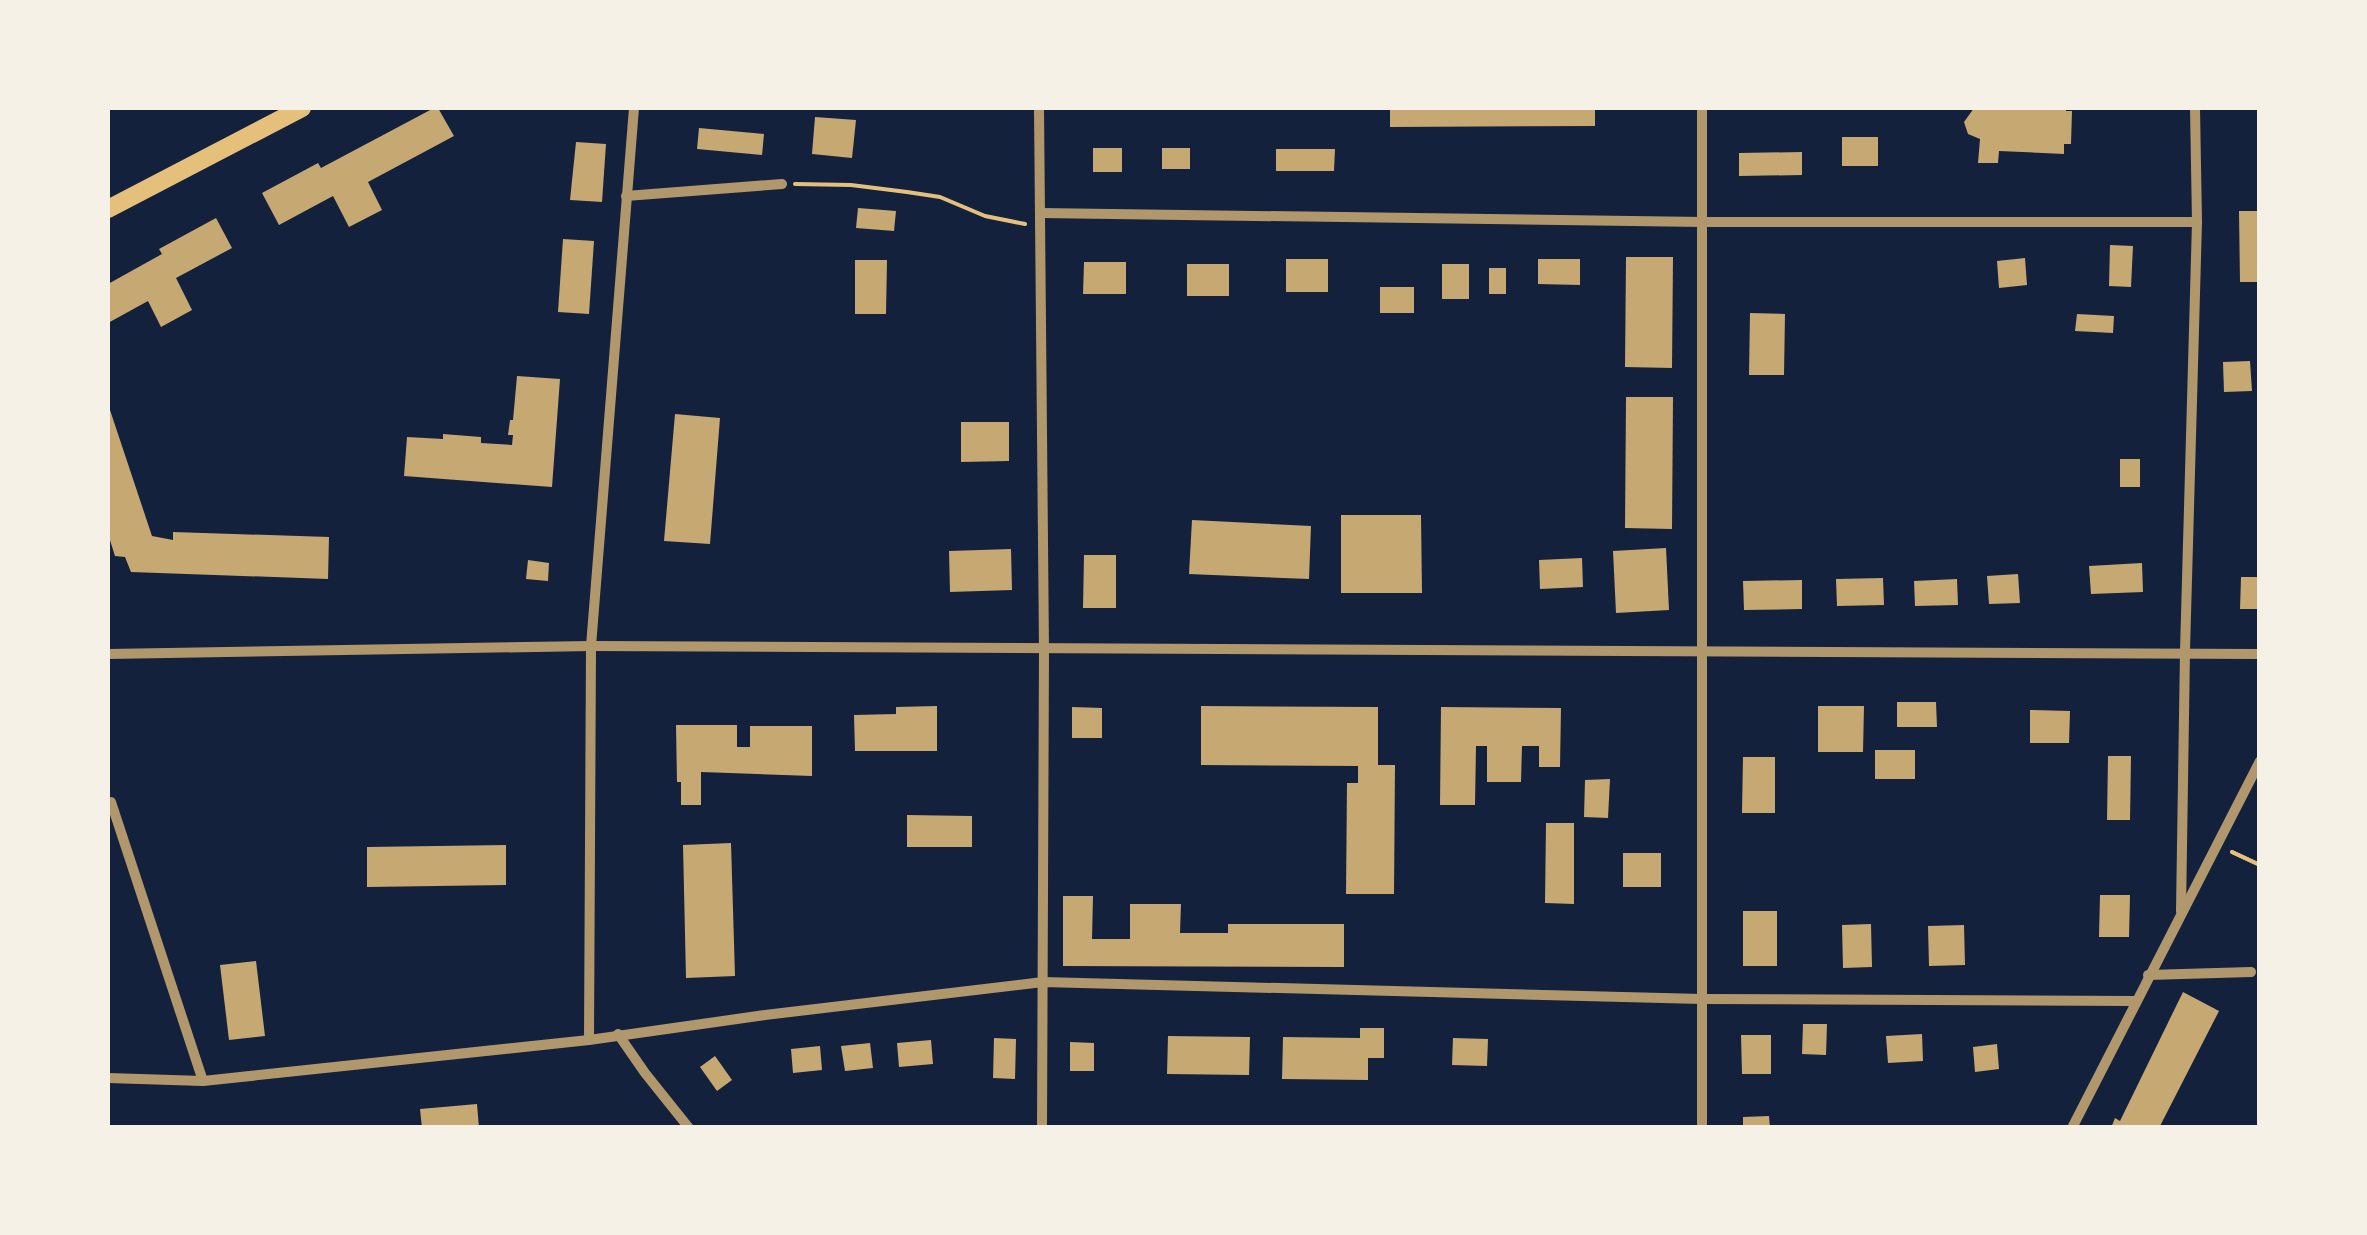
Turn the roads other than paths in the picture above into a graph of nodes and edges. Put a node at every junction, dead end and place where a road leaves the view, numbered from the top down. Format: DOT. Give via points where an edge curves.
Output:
graph roads {
  1 [pos="302,108"];
  2 [pos="634,108"];
  3 [pos="1040,108"];
  4 [pos="1702,108"];
  5 [pos="2195,108"];
  6 [pos="782,184"];
  7 [pos="626,196"];
  8 [pos="108,209"];
  9 [pos="1040,213"];
  10 [pos="1703,222"];
  11 [pos="2197,222"];
  12 [pos="591,646"];
  13 [pos="1044,650"];
  14 [pos="2185,651"];
  15 [pos="1700,652"];
  16 [pos="108,654"];
  17 [pos="2260,654"];
  18 [pos="2260,761"];
  19 [pos="111,802"];
  20 [pos="2182,910"];
  21 [pos="2251,972"];
  22 [pos="2148,976"];
  23 [pos="1043,982"];
  24 [pos="1702,999"];
  25 [pos="2134,1001"];
  26 [pos="618,1034"];
  27 [pos="590,1040"];
  28 [pos="108,1078"];
  29 [pos="203,1081"];
  30 [pos="689,1128"];
  31 [pos="1042,1128"];
  32 [pos="1702,1128"];
  33 [pos="2072,1128"];
  1 -- 8 [label="main road"];
  2 -- 7 [label="street"];
  3 -- 9 [label="street"];
  4 -- 10 [label="street"];
  5 -- 11 [label="street"];
  6 -- 7 [label="street"];
  7 -- 12 [label="street"];
  9 -- 10 [label="street"];
  9 -- 13 [label="street"];
  10 -- 11 [label="street"];
  10 -- 15 [label="street"];
  11 -- 14 [label="street"];
  12 -- 13 [label="street"];
  12 -- 16 [label="street"];
  12 -- 27 [label="street"];
  13 -- 15 [label="street"];
  13 -- 23 [label="street"];
  14 -- 15 [label="street"];
  14 -- 17 [label="street"];
  14 -- 20 [label="street"];
  15 -- 24 [label="street"];
  18 -- 20 [label="street"];
  19 -- 29 [label="street"];
  20 -- 22 [label="street"];
  21 -- 22 [label="street"];
  22 -- 25 [label="street"];
  23 -- 24 [label="street"];
  23 -- 26 [label="street"];
  23 -- 31 [label="street"];
  24 -- 25 [label="street"];
  24 -- 32 [label="street"];
  25 -- 33 [label="street"];
  26 -- 27 [label="street"];
  26 -- 30 [label="street"];
  27 -- 29 [label="street"];
  28 -- 29 [label="street"];
}
